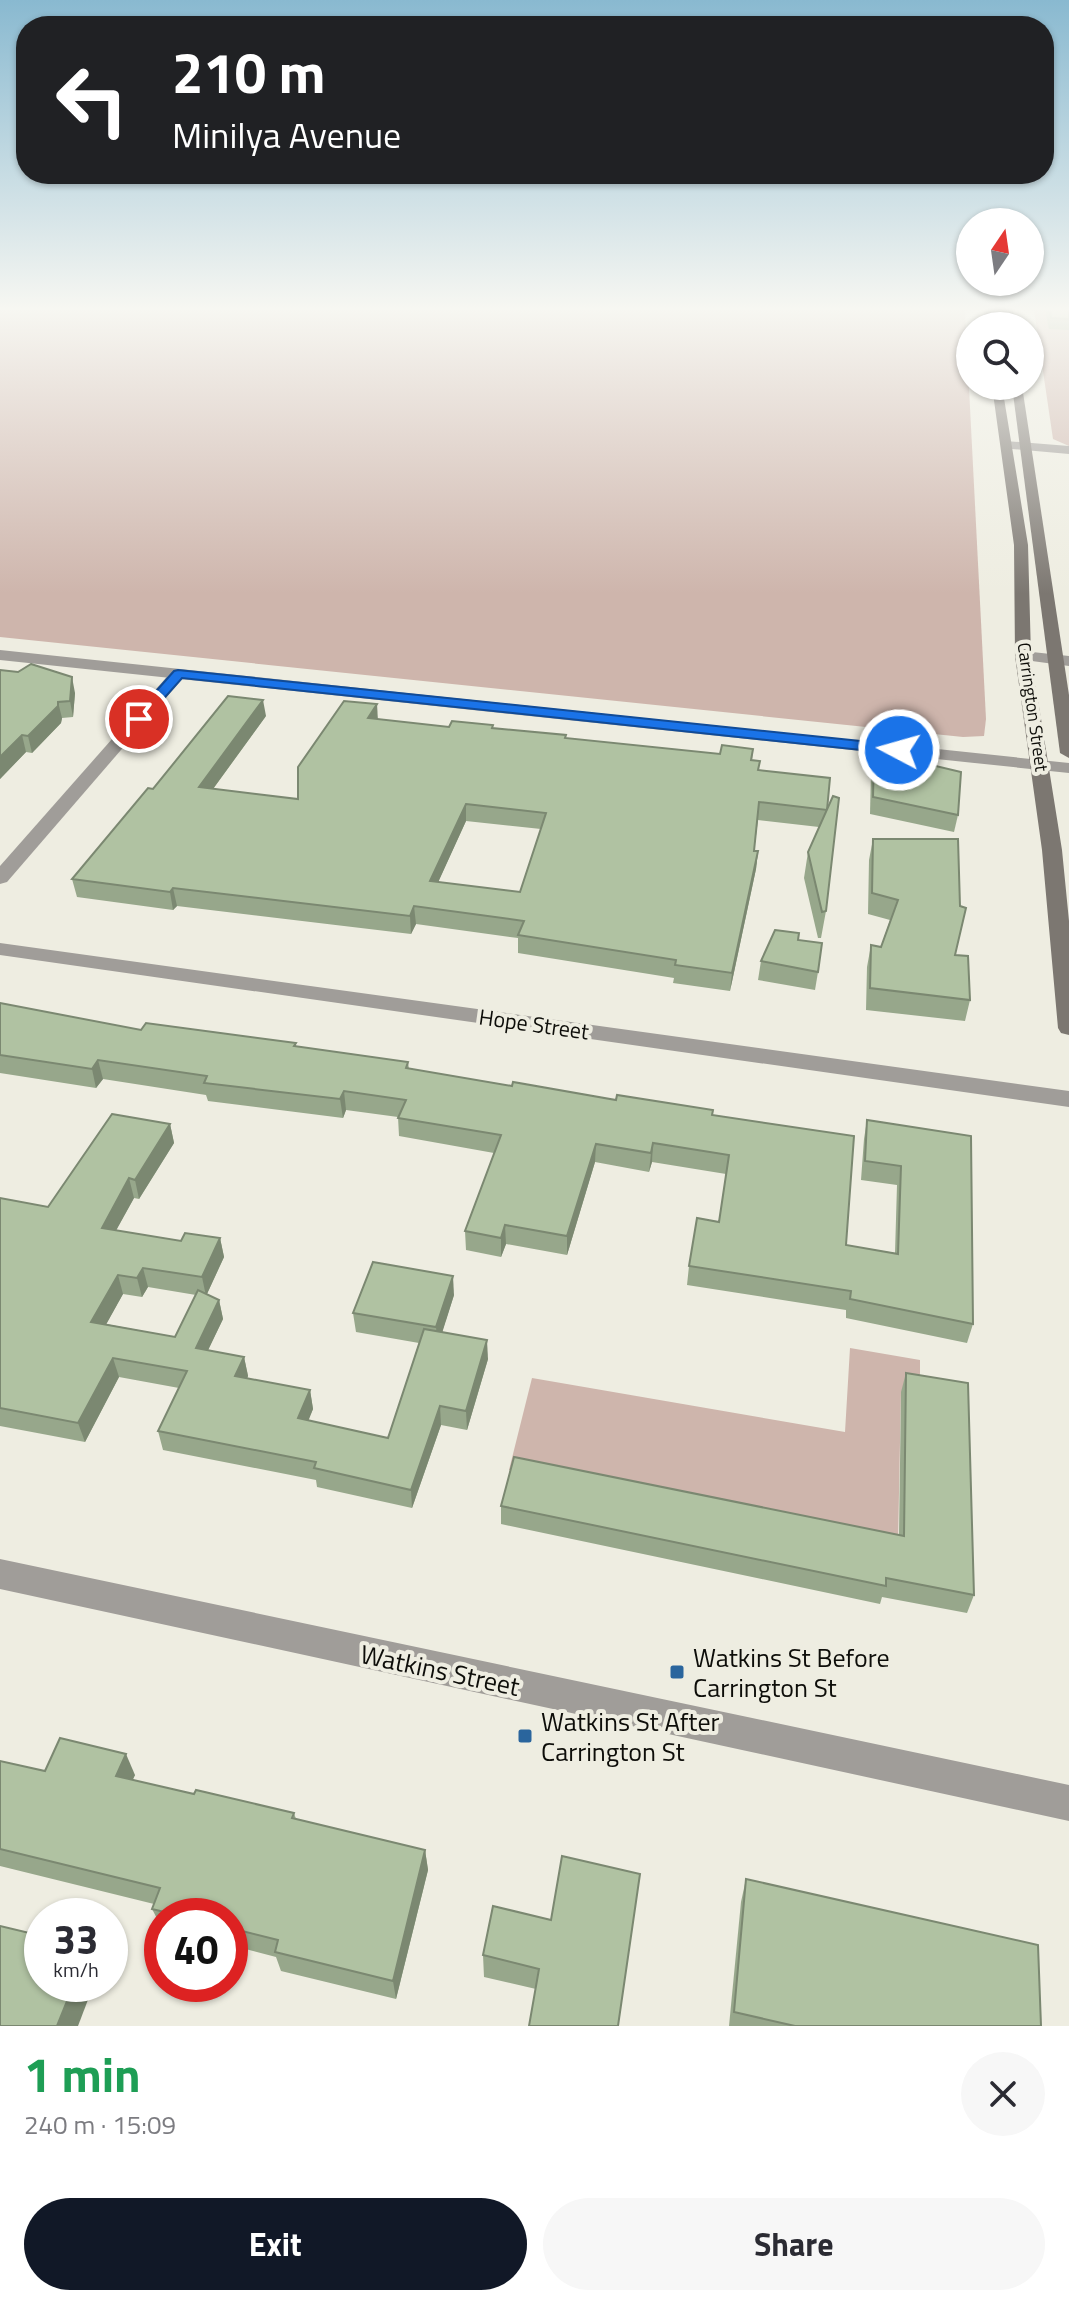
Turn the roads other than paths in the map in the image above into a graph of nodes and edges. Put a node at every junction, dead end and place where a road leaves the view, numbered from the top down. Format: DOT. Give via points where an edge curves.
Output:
graph roads {
  1 [pos="999,405"];
  2 [pos="1019,405"];
  3 [pos="1005,448"];
  4 [pos="1025,450"];
  5 [pos="1069,453"];
  6 [pos="0,655"];
  7 [pos="1023,656"];
  8 [pos="1064,660"];
  9 [pos="178,674"];
  10 [pos="1069,753"];
  11 [pos="1041,764"];
  12 [pos="1069,768"];
  13 [pos="0,878"];
  14 [pos="0,949"];
  15 [pos="1069,1028"];
  16 [pos="1069,1099"];
  17 [pos="0,1574"];
  18 [pos="1069,1803"];
  1 -- 3 [label="main road, Carrington Street"];
  2 -- 4 [label="main road, Carrington Street"];
  3 -- 4 [label="street"];
  3 -- 7 [label="main road, Carrington Street" via="1021,545"];
  4 -- 5 [label="street"];
  4 -- 8 [label="main road, Carrington Street"];
  6 -- 9 [label="street"];
  7 -- 8 [label="street"];
  7 -- 11 [label="main road, Carrington Street"];
  8 -- 10 [label="main road, Carrington Street"];
  9 -- 11 [label="street"];
  9 -- 13 [label="street"];
  11 -- 12 [label="street"];
  11 -- 15 [label="main road, Carrington Street"];
  14 -- 16 [label="street, Hope Street"];
  17 -- 18 [label="street, Watkins Street"];
}
